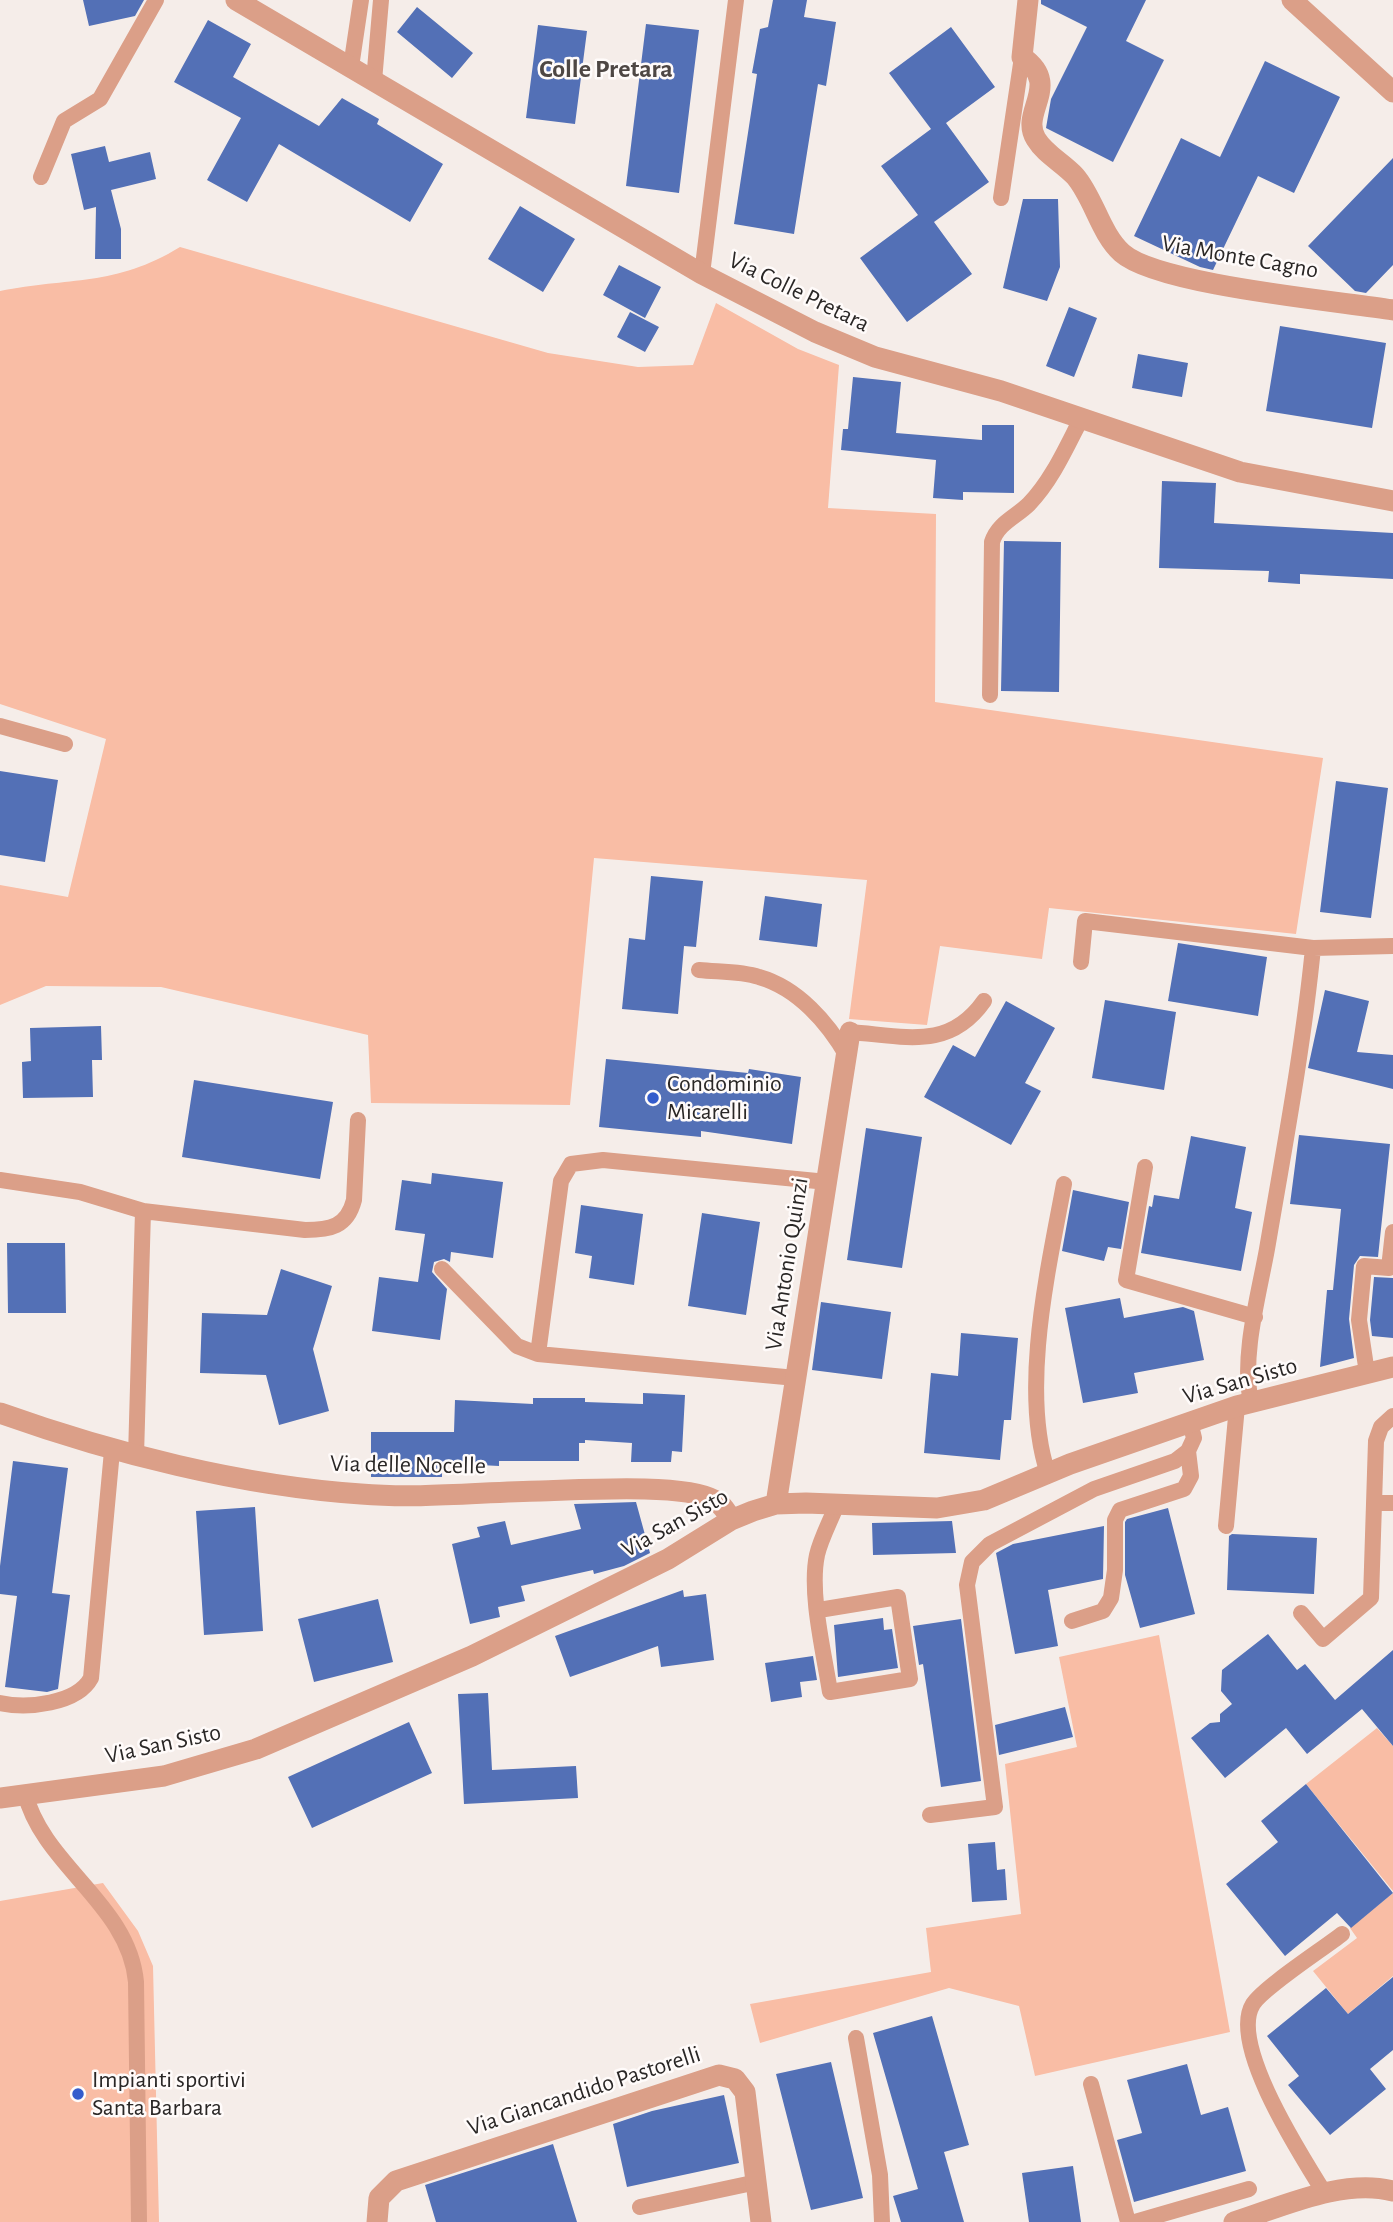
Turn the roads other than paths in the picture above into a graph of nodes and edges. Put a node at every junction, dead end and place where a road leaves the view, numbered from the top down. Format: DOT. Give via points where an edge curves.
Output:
graph roads {
  1 [pos="156,0"];
  2 [pos="236,0"];
  3 [pos="361,0"];
  4 [pos="381,0"];
  5 [pos="736,0"];
  6 [pos="1028,0"];
  7 [pos="1292,0"];
  8 [pos="1022,57"];
  9 [pos="351,67"];
  10 [pos="374,81"];
  11 [pos="1393,92"];
  12 [pos="41,177"];
  13 [pos="1002,198"];
  14 [pos="702,274"];
  15 [pos="1393,310"];
  16 [pos="1081,419"];
  17 [pos="1393,501"];
  18 [pos="990,695"];
  19 [pos="0,726"];
  20 [pos="65,744"];
  21 [pos="1393,946"];
  22 [pos="1313,948"];
  23 [pos="1081,962"];
  24 [pos="699,970"];
  25 [pos="984,1001"];
  26 [pos="850,1032"];
  27 [pos="847,1056"];
  28 [pos="358,1120"];
  29 [pos="1145,1167"];
  30 [pos="0,1180"];
  31 [pos="827,1182"];
  32 [pos="1064,1184"];
  33 [pos="143,1211"];
  34 [pos="1393,1231"];
  35 [pos="442,1269"];
  36 [pos="1255,1317"];
  37 [pos="538,1353"];
  38 [pos="1393,1367"];
  39 [pos="1367,1373"];
  40 [pos="796,1378"];
  41 [pos="1244,1404"];
  42 [pos="0,1413"];
  43 [pos="1393,1416"];
  44 [pos="1190,1422"];
  45 [pos="113,1451"];
  46 [pos="1188,1451"];
  47 [pos="136,1456"];
  48 [pos="1048,1474"];
  49 [pos="1374,1503"];
  50 [pos="1393,1503"];
  51 [pos="776,1504"];
  52 [pos="837,1504"];
  53 [pos="731,1520"];
  54 [pos="1226,1526"];
  55 [pos="819,1610"];
  56 [pos="1301,1613"];
  57 [pos="1072,1622"];
  58 [pos="0,1703"];
  59 [pos="25,1793"];
  60 [pos="0,1798"];
  61 [pos="930,1815"];
  62 [pos="1342,1934"];
  63 [pos="856,2038"];
  64 [pos="1091,2084"];
  65 [pos="757,2182"];
  66 [pos="1248,2189"];
  67 [pos="1393,2191"];
  68 [pos="1325,2194"];
  69 [pos="640,2207"];
  70 [pos="139,2222"];
  71 [pos="377,2222"];
  72 [pos="761,2222"];
  73 [pos="882,2222"];
  74 [pos="1128,2222"];
  75 [pos="1135,2222"];
  76 [pos="1234,2222"];
  1 -- 12 [label="lane" via="100,99 64,121"];
  2 -- 9 [label="street, Via Colle Pretara"];
  3 -- 9 [label="lane"];
  4 -- 10 [label="lane"];
  5 -- 14 [label="lane"];
  6 -- 8 [label="street"];
  7 -- 11 [label="street"];
  8 -- 13 [label="lane"];
  8 -- 15 [label="street, Via Monte Cagno" via="1034,66 1040,82 1032,123 1034,137 1075,176 1115,245 1132,260 1189,279"];
  9 -- 10 [label="street, Via Colle Pretara"];
  10 -- 14 [label="street, Via Colle Pretara"];
  14 -- 16 [label="street, Via Colle Pretara" via="875,357 1001,391"];
  16 -- 17 [label="street, Via Colle Pretara" via="1240,472"];
  16 -- 18 [label="lane" via="1054,472 996,532 992,542"];
  19 -- 20 [label="lane"];
  21 -- 22 [label="lane"];
  22 -- 23 [label="lane" via="1085,921"];
  22 -- 36 [label="lane" via="1307,1016"];
  24 -- 27 [label="lane" via="760,976 798,997 833,1031"];
  25 -- 26 [label="lane" via="970,1021 950,1032 923,1037"];
  26 -- 27 [label="street, Via Antonio Quinzi"];
  27 -- 31 [label="street, Via Antonio Quinzi"];
  28 -- 33 [label="lane" via="351,1213 329,1230"];
  29 -- 36 [label="lane" via="1126,1280"];
  30 -- 33 [label="lane" via="80,1192"];
  31 -- 37 [label="lane" via="603,1160 571,1164 561,1181"];
  31 -- 40 [label="street, Via Antonio Quinzi"];
  32 -- 48 [label="lane" via="1040,1326 1037,1431"];
  33 -- 47 [label="lane"];
  34 -- 39 [label="lane" via="1389,1268 1364,1266 1359,1320"];
  35 -- 37 [label="lane" via="517,1346"];
  36 -- 41 [label="lane"];
  37 -- 40 [label="lane"];
  38 -- 39 [label="street, Via San Sisto"];
  39 -- 41 [label="street, Via San Sisto"];
  40 -- 51 [label="street, Via Antonio Quinzi"];
  41 -- 44 [label="street, Via San Sisto"];
  41 -- 54 [label="lane"];
  42 -- 45 [label="street, Via delle Nocelle"];
  43 -- 49 [label="lane" via="1381,1426 1376,1441"];
  44 -- 46 [label="lane" via="1194,1438"];
  44 -- 48 [label="street, Via San Sisto"];
  45 -- 47 [label="street, Via delle Nocelle"];
  45 -- 58 [label="lane" via="91,1678 67,1700"];
  46 -- 57 [label="lane" via="1191,1476 1184,1489 1120,1510 1115,1520 1111,1598 1103,1611"];
  46 -- 61 [label="lane" via="1175,1461 1094,1489 990,1544 972,1562 967,1585 995,1807"];
  47 -- 53 [label="street, Via delle Nocelle" via="288,1486 365,1495 637,1489 690,1493 716,1500"];
  48 -- 52 [label="street, Via San Sisto" via="957,1506"];
  49 -- 50 [label="lane"];
  49 -- 56 [label="lane" via="1371,1598 1323,1639"];
  51 -- 52 [label="street, Via San Sisto"];
  51 -- 53 [label="street, Via San Sisto"];
  52 -- 55 [label="lane" via="817,1555"];
  53 -- 59 [label="street, Via San Sisto" via="668,1559 472,1656 256,1749 164,1776"];
  55 -- 55 [label="lane" via="830,1692 910,1679 898,1597"];
  59 -- 60 [label="street, Via San Sisto"];
  59 -- 70 [label="lane" via="39,1830 106,1913 132,1956"];
  62 -- 68 [label="lane" via="1259,1998 1248,2020 1248,2036 1276,2112"];
  63 -- 73 [label="lane" via="880,2175"];
  64 -- 74 [label="lane"];
  65 -- 69 [label="lane"];
  65 -- 71 [label="street, Via Giancandido Pastorelli" via="745,2092 735,2079 719,2075 396,2181 379,2198"];
  65 -- 72 [label="street, Via Giancandido Pastorelli"];
  66 -- 75 [label="lane"];
  67 -- 68 [label="street" via="1364,2188"];
  68 -- 76 [label="street"];
}
